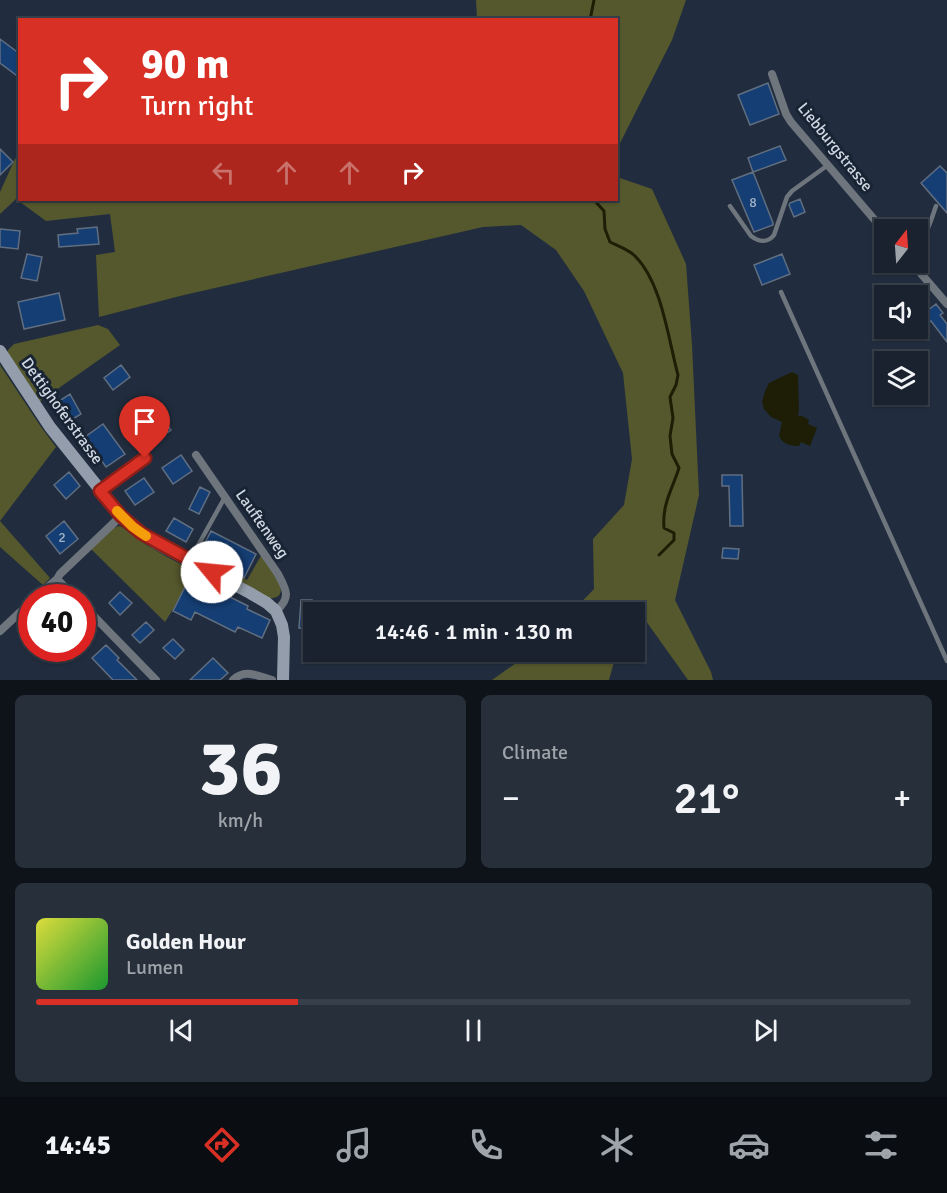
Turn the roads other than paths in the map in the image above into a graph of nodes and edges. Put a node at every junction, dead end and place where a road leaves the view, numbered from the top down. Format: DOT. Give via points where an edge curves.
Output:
graph roads {
  1 [pos="772,74"];
  2 [pos="828,164"];
  3 [pos="730,206"];
  4 [pos="936,206"];
  5 [pos="874,219"];
  6 [pos="928,226"];
  7 [pos="920,273"];
  8 [pos="781,292"];
  9 [pos="947,304"];
  10 [pos="0,351"];
  11 [pos="130,434"];
  12 [pos="196,455"];
  13 [pos="100,491"];
  14 [pos="225,497"];
  15 [pos="121,516"];
  16 [pos="190,561"];
  17 [pos="57,579"];
  18 [pos="51,584"];
  19 [pos="62,584"];
  20 [pos="276,611"];
  21 [pos="18,615"];
  22 [pos="96,618"];
  23 [pos="0,632"];
  24 [pos="947,661"];
  25 [pos="156,680"];
  26 [pos="233,680"];
  27 [pos="272,680"];
  28 [pos="283,680"];
  1 -- 2 [label="street, Liebburgstrasse" via="786,114"];
  2 -- 3 [label="lane" via="787,197 774,235 763,242 751,236"];
  2 -- 5 [label="street, Liebburgstrasse"];
  4 -- 6 [label="lane"];
  7 -- 9 [label="street"];
  8 -- 24 [label="lane"];
  10 -- 13 [label="street, Dettighoferstrasse" via="50,427"];
  11 -- 13 [label="lane" via="145,458"];
  12 -- 14 [label="street, Lauftenweg"];
  13 -- 15 [label="street, Dettighoferstrasse"];
  14 -- 16 [label="lane"];
  14 -- 20 [label="street, Lauftenweg" via="285,587 286,598"];
  15 -- 16 [label="street, Dettighoferstrasse" via="141,533"];
  15 -- 17 [label="street"];
  16 -- 20 [label="street, Dettighoferstrasse"];
  17 -- 18 [label="street"];
  17 -- 19 [label="street"];
  20 -- 28 [label="street" via="284,637"];
  21 -- 23 [label="street"];
  22 -- 25 [label="street"];
  26 -- 27 [label="street" via="246,673"];
}
